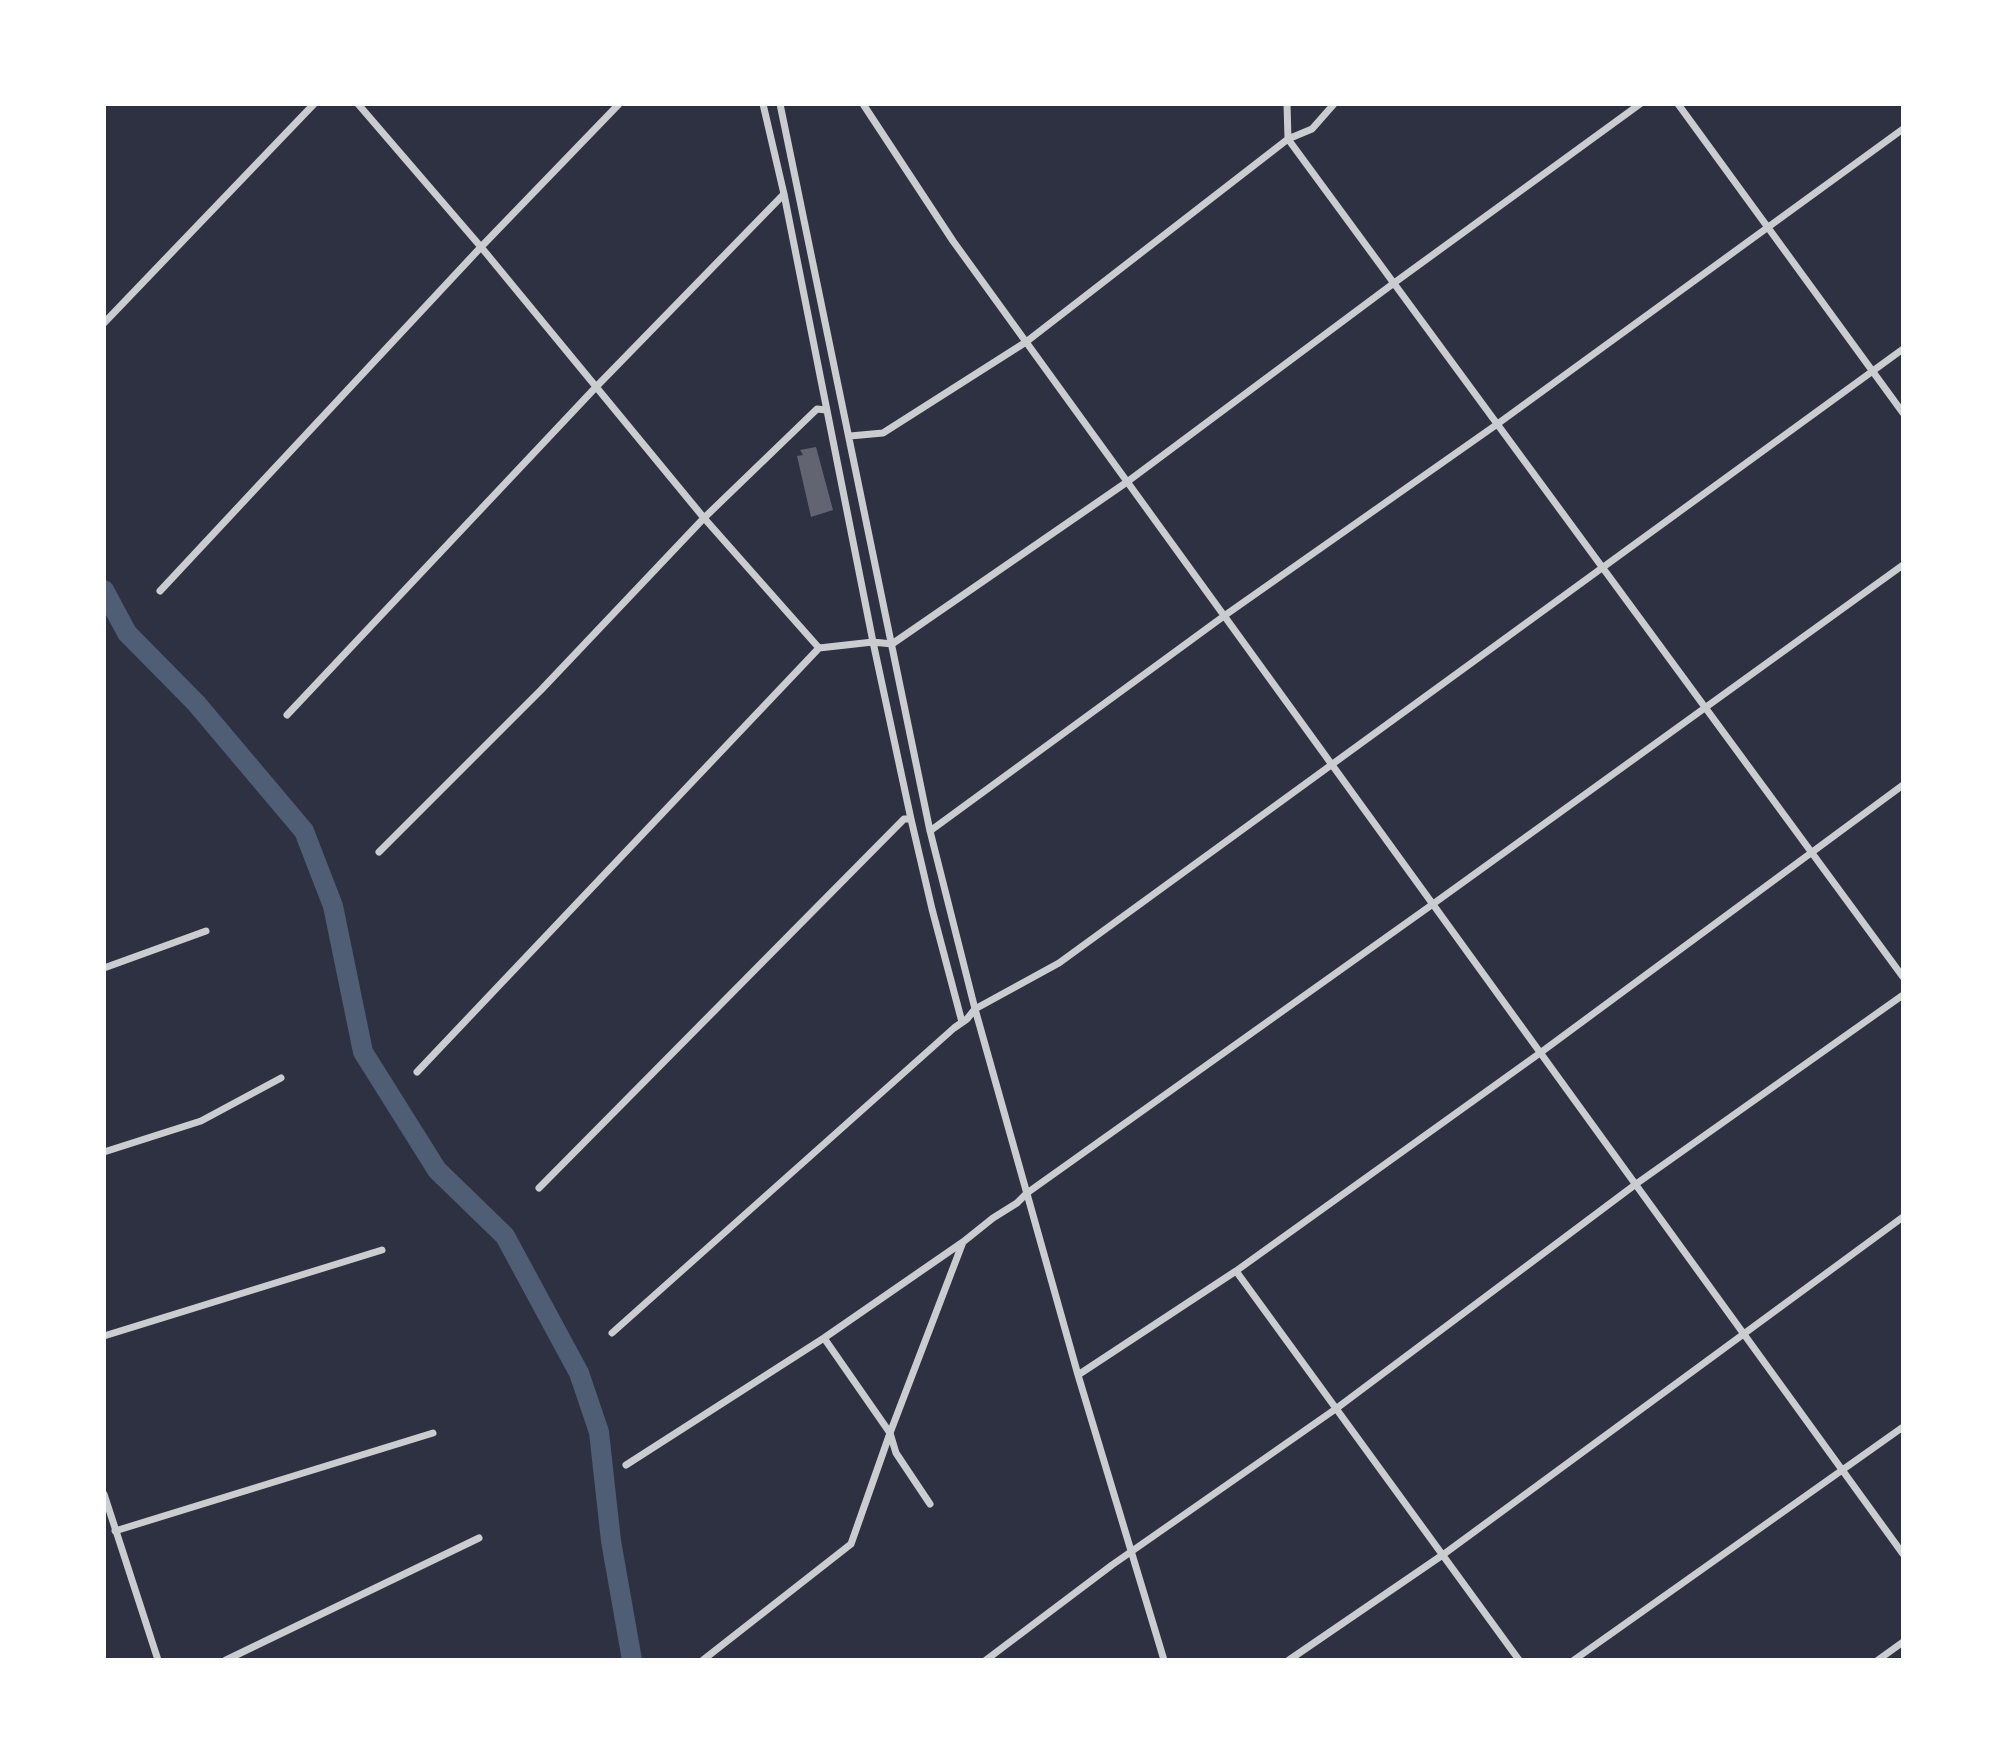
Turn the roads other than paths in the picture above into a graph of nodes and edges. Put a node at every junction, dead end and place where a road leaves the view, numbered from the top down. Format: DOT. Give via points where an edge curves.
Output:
graph roads {
  1 [pos="314,104"];
  2 [pos="358,104"];
  3 [pos="619,104"];
  4 [pos="763,104"];
  5 [pos="780,104"];
  6 [pos="863,104"];
  7 [pos="1287,104"];
  8 [pos="1334,104"];
  9 [pos="1640,104"];
  10 [pos="1678,104"];
  11 [pos="1903,129"];
  12 [pos="1288,139"];
  13 [pos="784,194"];
  14 [pos="1768,227"];
  15 [pos="481,247"];
  16 [pos="1394,283"];
  17 [pos="104,323"];
  18 [pos="1026,342"];
  19 [pos="1903,349"];
  20 [pos="1872,371"];
  21 [pos="596,387"];
  22 [pos="826,410"];
  23 [pos="1903,413"];
  24 [pos="1497,424"];
  25 [pos="850,436"];
  26 [pos="1127,482"];
  27 [pos="704,518"];
  28 [pos="1903,565"];
  29 [pos="1602,567"];
  30 [pos="160,591"];
  31 [pos="1224,616"];
  32 [pos="873,642"];
  33 [pos="892,644"];
  34 [pos="819,648"];
  35 [pos="1705,708"];
  36 [pos="287,715"];
  37 [pos="1332,765"];
  38 [pos="1903,785"];
  39 [pos="911,819"];
  40 [pos="930,831"];
  41 [pos="379,852"];
  42 [pos="1812,853"];
  43 [pos="1433,904"];
  44 [pos="206,931"];
  45 [pos="104,968"];
  46 [pos="1903,977"];
  47 [pos="1903,995"];
  48 [pos="975,1009"];
  49 [pos="962,1022"];
  50 [pos="1540,1053"];
  51 [pos="417,1072"];
  52 [pos="281,1078"];
  53 [pos="104,1152"];
  54 [pos="1636,1184"];
  55 [pos="539,1188"];
  56 [pos="1027,1193"];
  57 [pos="1903,1217"];
  58 [pos="963,1242"];
  59 [pos="382,1250"];
  60 [pos="1236,1271"];
  61 [pos="612,1333"];
  62 [pos="1743,1333"];
  63 [pos="104,1336"];
  64 [pos="824,1338"];
  65 [pos="1078,1375"];
  66 [pos="1337,1408"];
  67 [pos="1903,1427"];
  68 [pos="433,1433"];
  69 [pos="890,1433"];
  70 [pos="626,1465"];
  71 [pos="1843,1471"];
  72 [pos="104,1494"];
  73 [pos="930,1504"];
  74 [pos="115,1531"];
  75 [pos="479,1538"];
  76 [pos="1130,1553"];
  77 [pos="1444,1554"];
  78 [pos="1903,1554"];
  79 [pos="1903,1642"];
  80 [pos="158,1660"];
  81 [pos="226,1660"];
  82 [pos="703,1660"];
  83 [pos="986,1660"];
  84 [pos="1164,1660"];
  85 [pos="1289,1660"];
  86 [pos="1519,1660"];
  87 [pos="1574,1660"];
  88 [pos="1878,1660"];
  1 -- 17 [label="street"];
  2 -- 15 [label="street"];
  3 -- 15 [label="street"];
  4 -- 13 [label="street"];
  5 -- 25 [label="street"];
  6 -- 18 [label="street"];
  7 -- 12 [label="street"];
  8 -- 12 [label="street" via="1312,129"];
  9 -- 16 [label="street"];
  10 -- 14 [label="street"];
  11 -- 14 [label="street"];
  12 -- 16 [label="street"];
  12 -- 18 [label="street"];
  13 -- 21 [label="street"];
  13 -- 22 [label="street"];
  14 -- 20 [label="street"];
  14 -- 24 [label="street"];
  15 -- 21 [label="street"];
  15 -- 30 [label="street"];
  16 -- 24 [label="street"];
  16 -- 26 [label="street"];
  18 -- 25 [label="street" via="883,433"];
  18 -- 26 [label="street"];
  19 -- 20 [label="street"];
  20 -- 23 [label="street"];
  20 -- 29 [label="street"];
  21 -- 27 [label="street"];
  21 -- 36 [label="street"];
  22 -- 27 [label="street" via="817,409"];
  22 -- 32 [label="street"];
  24 -- 29 [label="street"];
  24 -- 31 [label="street"];
  25 -- 33 [label="street"];
  26 -- 31 [label="street"];
  26 -- 33 [label="street"];
  27 -- 34 [label="street"];
  27 -- 41 [label="street"];
  28 -- 35 [label="street"];
  29 -- 35 [label="street"];
  29 -- 37 [label="street"];
  31 -- 37 [label="street"];
  31 -- 40 [label="street"];
  32 -- 33 [label="street"];
  32 -- 34 [label="street"];
  32 -- 39 [label="street"];
  33 -- 40 [label="street"];
  34 -- 51 [label="street"];
  35 -- 42 [label="street"];
  35 -- 43 [label="street"];
  37 -- 43 [label="street"];
  37 -- 48 [label="street" via="1059,963"];
  38 -- 42 [label="street"];
  39 -- 49 [label="street"];
  39 -- 55 [label="street" via="904,819"];
  40 -- 48 [label="street"];
  42 -- 46 [label="street"];
  42 -- 50 [label="street"];
  43 -- 50 [label="street"];
  43 -- 56 [label="street"];
  44 -- 45 [label="street"];
  47 -- 54 [label="street"];
  48 -- 49 [label="street"];
  48 -- 56 [label="street"];
  49 -- 61 [label="street"];
  50 -- 54 [label="street"];
  50 -- 60 [label="street"];
  52 -- 53 [label="street" via="201,1121"];
  54 -- 62 [label="street"];
  54 -- 66 [label="street"];
  56 -- 58 [label="street"];
  56 -- 65 [label="street"];
  57 -- 62 [label="street"];
  58 -- 64 [label="street"];
  58 -- 69 [label="street"];
  59 -- 63 [label="street"];
  60 -- 65 [label="street"];
  60 -- 66 [label="street"];
  62 -- 71 [label="street"];
  62 -- 77 [label="street"];
  64 -- 69 [label="street"];
  64 -- 70 [label="street"];
  65 -- 76 [label="street"];
  66 -- 76 [label="street"];
  66 -- 77 [label="street"];
  67 -- 71 [label="street"];
  68 -- 74 [label="street"];
  69 -- 73 [label="street" via="896,1453"];
  69 -- 82 [label="street" via="851,1544"];
  71 -- 78 [label="street"];
  71 -- 87 [label="street"];
  72 -- 74 [label="street"];
  74 -- 80 [label="street"];
  75 -- 81 [label="street"];
  76 -- 83 [label="street"];
  76 -- 84 [label="street"];
  77 -- 85 [label="street"];
  77 -- 86 [label="street"];
  79 -- 88 [label="street"];
}
